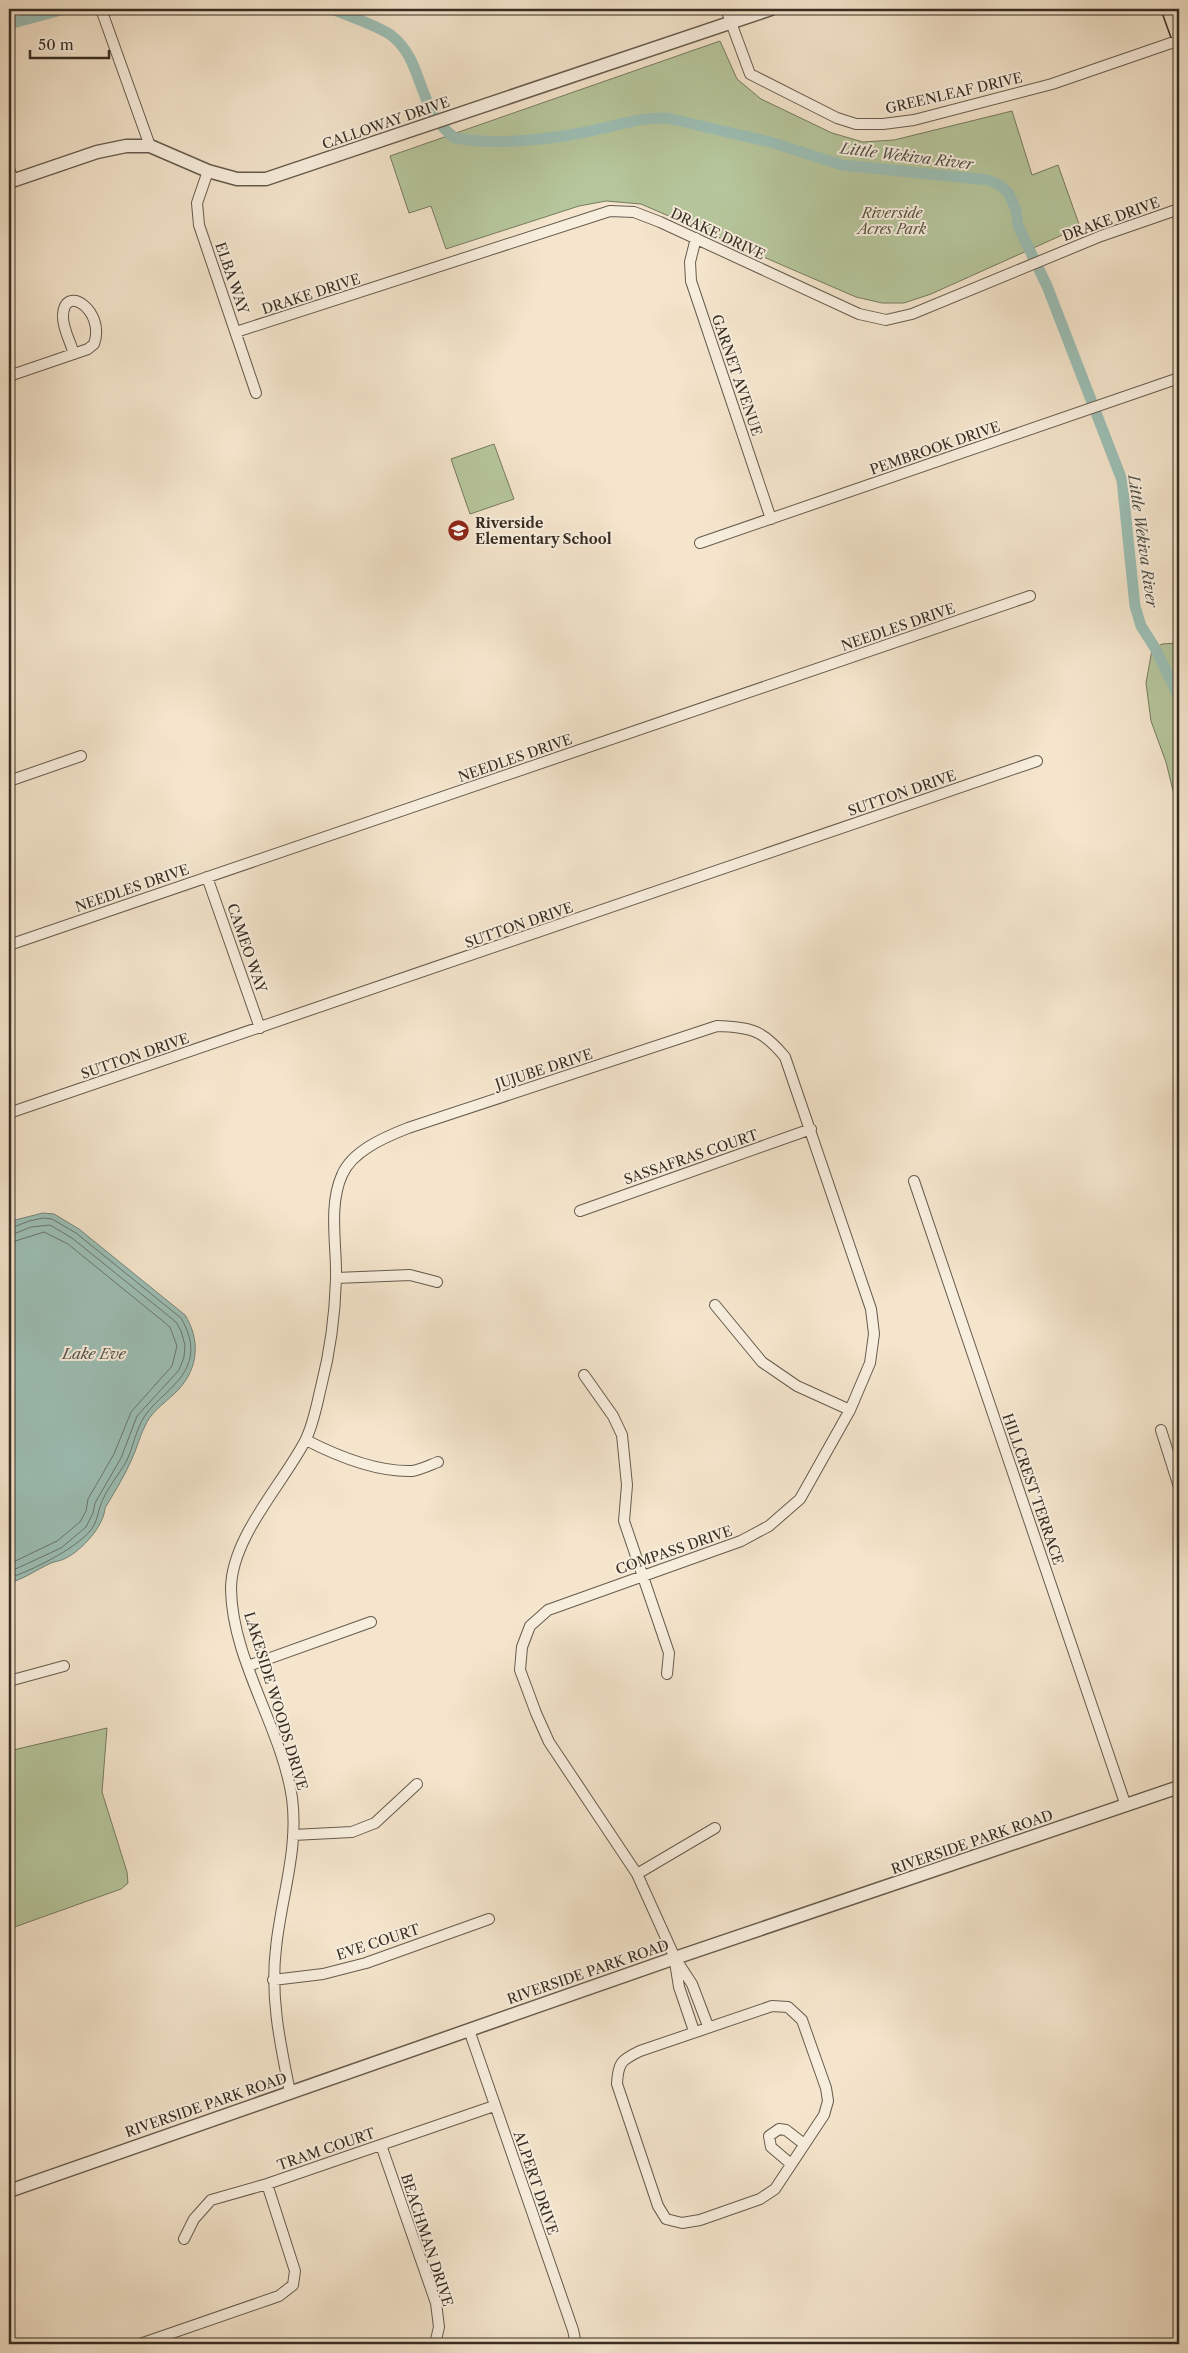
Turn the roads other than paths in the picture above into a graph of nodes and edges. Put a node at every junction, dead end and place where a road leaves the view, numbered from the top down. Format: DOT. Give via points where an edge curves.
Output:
graph roads {
  1 [pos="101,9"];
  2 [pos="726,9"];
  3 [pos="771,9"];
  4 [pos="1170,9"];
  5 [pos="730,22"];
  6 [pos="1179,34"];
  7 [pos="1179,44"];
  8 [pos="150,146"];
  9 [pos="208,171"];
  10 [pos="10,177"];
  11 [pos="1179,209"];
  12 [pos="696,238"];
  13 [pos="236,332"];
  14 [pos="74,354"];
  15 [pos="9,376"];
  16 [pos="1179,378"];
  17 [pos="256,393"];
  18 [pos="771,519"];
  19 [pos="700,543"];
  20 [pos="1030,596"];
  21 [pos="81,756"];
  22 [pos="1037,761"];
  23 [pos="9,781"];
  24 [pos="208,877"];
  25 [pos="9,945"];
  26 [pos="260,1028"];
  27 [pos="9,1113"];
  28 [pos="811,1129"];
  29 [pos="914,1181"];
  30 [pos="580,1211"];
  31 [pos="336,1278"];
  32 [pos="437,1282"];
  33 [pos="715,1304"];
  34 [pos="584,1375"];
  35 [pos="850,1410"];
  36 [pos="1161,1430"];
  37 [pos="306,1440"];
  38 [pos="438,1462"];
  39 [pos="1179,1487"];
  40 [pos="642,1576"];
  41 [pos="371,1622"];
  42 [pos="64,1666"];
  43 [pos="248,1666"];
  44 [pos="667,1674"];
  45 [pos="9,1681"];
  46 [pos="417,1784"];
  47 [pos="1179,1788"];
  48 [pos="1126,1806"];
  49 [pos="715,1828"];
  50 [pos="293,1835"];
  51 [pos="637,1874"];
  52 [pos="489,1919"];
  53 [pos="675,1958"];
  54 [pos="273,1980"];
  55 [pos="708,2026"];
  56 [pos="469,2030"];
  57 [pos="694,2031"];
  58 [pos="290,2092"];
  59 [pos="494,2106"];
  60 [pos="804,2144"];
  61 [pos="380,2145"];
  62 [pos="791,2164"];
  63 [pos="267,2184"];
  64 [pos="9,2191"];
  65 [pos="184,2239"];
  66 [pos="140,2344"];
  67 [pos="434,2344"];
  68 [pos="576,2344"];
  1 -- 8 [label="street"];
  2 -- 5 [label="street, GREENLEAF DRIVE"];
  3 -- 5 [label="street, CALLOWAY DRIVE"];
  4 -- 6 [label="main road"];
  5 -- 7 [label="street, GREENLEAF DRIVE" via="750,74 837,118 856,124 914,120 1052,84 1171,43"];
  5 -- 9 [label="street, CALLOWAY DRIVE" via="266,180 237,179"];
  8 -- 9 [label="street, CALLOWAY DRIVE"];
  8 -- 10 [label="street, CALLOWAY DRIVE" via="126,146 97,152"];
  9 -- 13 [label="street, ELBA WAY" via="197,203 199,225"];
  11 -- 12 [label="street, DRAKE DRIVE" via="1101,236 932,306 886,320 859,314"];
  12 -- 13 [label="street, DRAKE DRIVE" via="634,212 610,211"];
  12 -- 18 [label="street, GARNET AVENUE" via="690,262 691,281"];
  13 -- 17 [label="street, ELBA WAY"];
  14 -- 14 [label="street" via="88,349 96,338 91,314 79,301 70,302 64,308 62,318"];
  14 -- 15 [label="street"];
  16 -- 18 [label="street, PEMBROOK DRIVE"];
  18 -- 19 [label="street, PEMBROOK DRIVE"];
  20 -- 24 [label="street, NEEDLES DRIVE"];
  21 -- 23 [label="street"];
  22 -- 26 [label="street, SUTTON DRIVE"];
  24 -- 25 [label="street, NEEDLES DRIVE"];
  24 -- 26 [label="street, CAMEO WAY"];
  26 -- 27 [label="street, SUTTON DRIVE"];
  28 -- 30 [label="street, SASSAFRAS COURT"];
  28 -- 31 [label="street, JUJUBE DRIVE" via="785,1057 770,1038 740,1027 717,1026 378,1140 358,1155 342,1174 336,1201"];
  28 -- 35 [label="street, COMPASS DRIVE" via="870,1308 873,1326 870,1363"];
  29 -- 48 [label="street, HILLCREST TERRACE"];
  31 -- 32 [label="street" via="410,1276"];
  31 -- 37 [label="street, LAKESIDE WOODS DRIVE" via="333,1321 322,1385"];
  33 -- 35 [label="street" via="762,1362 797,1386"];
  34 -- 40 [label="street" via="613,1416 622,1435 626,1485 624,1521"];
  35 -- 40 [label="street, COMPASS DRIVE" via="800,1499 769,1526 741,1541"];
  36 -- 39 [label="street"];
  37 -- 38 [label="street" via="336,1456 384,1467 413,1471"];
  37 -- 43 [label="street, LAKESIDE WOODS DRIVE" via="246,1537 236,1561 231,1587 234,1618"];
  40 -- 44 [label="street" via="669,1653"];
  40 -- 51 [label="street, COMPASS DRIVE" via="548,1610 530,1626 522,1647 520,1670 549,1742"];
  41 -- 43 [label="street"];
  42 -- 45 [label="street"];
  43 -- 50 [label="street, LAKESIDE WOODS DRIVE" via="281,1756 292,1798"];
  46 -- 50 [label="street" via="375,1823 352,1832"];
  47 -- 48 [label="street, RIVERSIDE PARK ROAD"];
  48 -- 53 [label="street, RIVERSIDE PARK ROAD"];
  49 -- 51 [label="street"];
  50 -- 54 [label="street, LAKESIDE WOODS DRIVE"];
  51 -- 53 [label="street, COMPASS DRIVE"];
  52 -- 54 [label="street, EVE COURT" via="366,1963 324,1974"];
  53 -- 55 [label="street" via="692,1984"];
  53 -- 56 [label="street, RIVERSIDE PARK ROAD"];
  53 -- 57 [label="street" via="679,1986"];
  54 -- 58 [label="street, LAKESIDE WOODS DRIVE" via="275,2019"];
  55 -- 57 [label="street"];
  55 -- 60 [label="street" via="772,2006 788,2007 802,2020 828,2101 824,2115"];
  56 -- 58 [label="street, RIVERSIDE PARK ROAD"];
  56 -- 59 [label="street, ALPERT DRIVE"];
  57 -- 62 [label="street" via="625,2058 618,2068 617,2084 658,2206 666,2219 682,2223 700,2220 760,2199 775,2189"];
  58 -- 64 [label="street, RIVERSIDE PARK ROAD"];
  59 -- 61 [label="street, TRAM COURT"];
  59 -- 68 [label="street, ALPERT DRIVE"];
  60 -- 62 [label="street"];
  60 -- 62 [label="street" via="786,2130 779,2129 769,2136 771,2147"];
  61 -- 63 [label="street, TRAM COURT"];
  61 -- 67 [label="street, BEACHMAN DRIVE" via="436,2303 439,2327"];
  63 -- 65 [label="street, TRAM COURT" via="211,2200 194,2219"];
  63 -- 66 [label="street" via="295,2271 293,2285 279,2296"];
}
